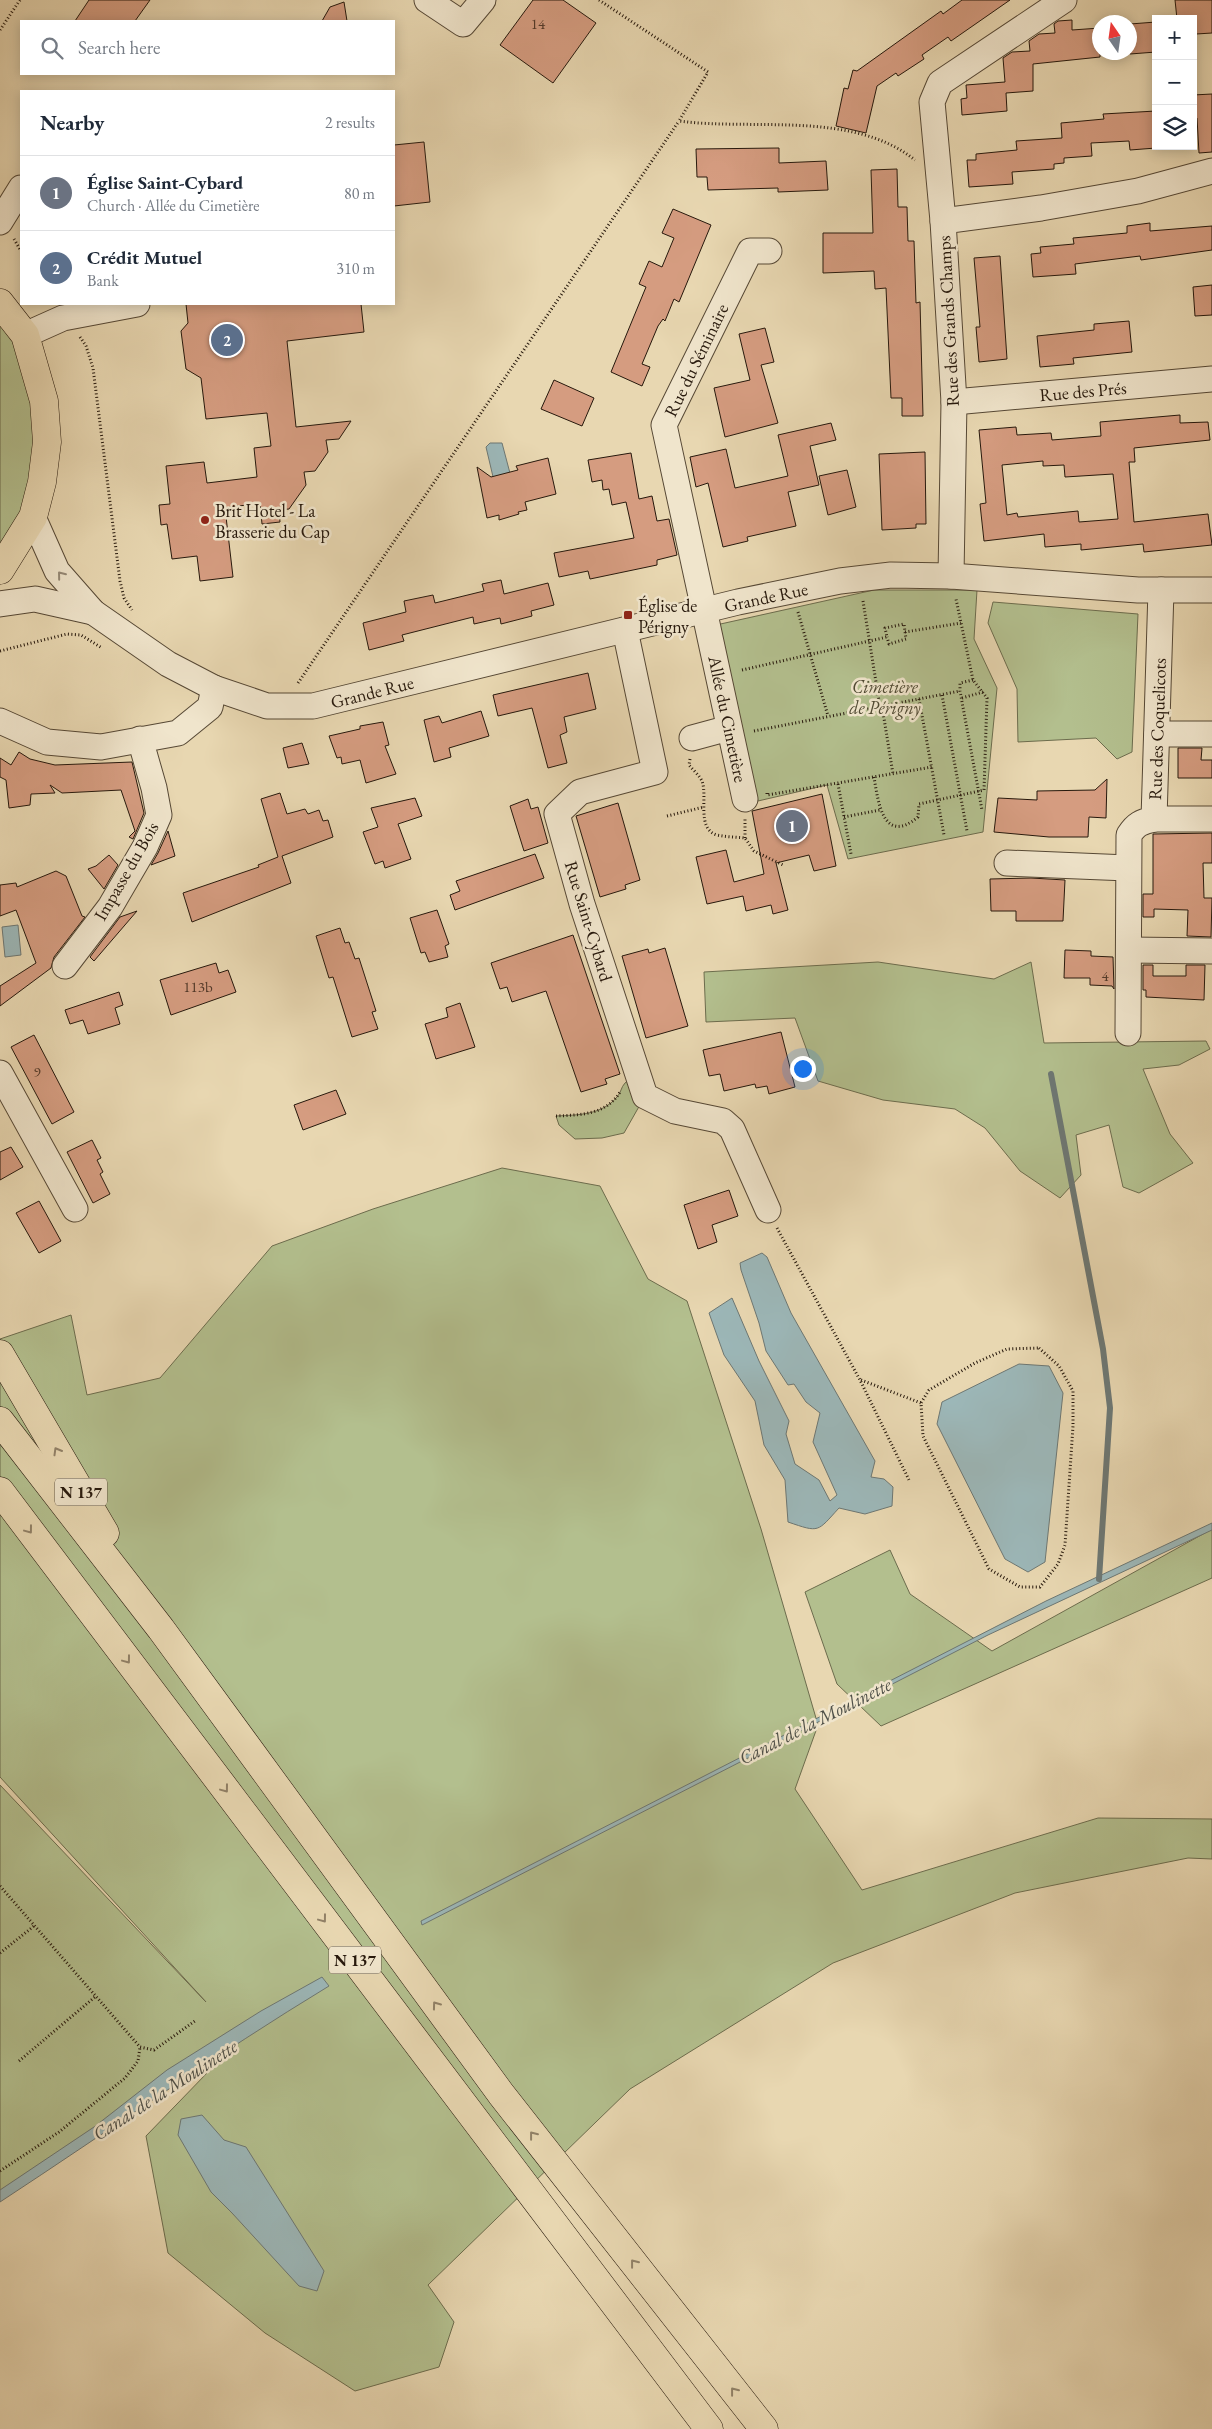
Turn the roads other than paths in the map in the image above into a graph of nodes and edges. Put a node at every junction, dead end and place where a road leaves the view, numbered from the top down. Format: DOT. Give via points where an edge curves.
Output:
graph roads {
  1 [pos="427,0"];
  2 [pos="483,0"];
  3 [pos="1064,0"];
  4 [pos="1212,171"];
  5 [pos="20,190"];
  6 [pos="943,221"];
  7 [pos="0,222"];
  8 [pos="769,251"];
  9 [pos="0,303"];
  10 [pos="132,305"];
  11 [pos="25,335"];
  12 [pos="1212,379"];
  13 [pos="954,402"];
  14 [pos="33,517"];
  15 [pos="0,570"];
  16 [pos="953,588"];
  17 [pos="1161,590"];
  18 [pos="1212,590"];
  19 [pos="0,604"];
  20 [pos="705,610"];
  21 [pos="93,612"];
  22 [pos="625,630"];
  23 [pos="214,688"];
  24 [pos="0,720"];
  25 [pos="741,725"];
  26 [pos="1157,734"];
  27 [pos="1212,734"];
  28 [pos="692,738"];
  29 [pos="140,740"];
  30 [pos="745,799"];
  31 [pos="1154,819"];
  32 [pos="1212,819"];
  33 [pos="1007,863"];
  34 [pos="1128,868"];
  35 [pos="1129,950"];
  36 [pos="1212,951"];
  37 [pos="65,966"];
  38 [pos="1128,1033"];
  39 [pos="0,1073"];
  40 [pos="75,1209"];
  41 [pos="768,1210"];
  42 [pos="0,1354"];
  43 [pos="0,1421"];
  44 [pos="0,1491"];
  45 [pos="161,1629"];
  46 [pos="709,2429"];
  47 [pos="764,2429"];
  1 -- 2 [label="street" via="463,24"];
  3 -- 6 [label="street" via="940,83 932,102"];
  4 -- 6 [label="street, Rue des Grands Champs" via="1138,191"];
  5 -- 7 [label="street"];
  6 -- 13 [label="street, Rue des Grands Champs"];
  8 -- 20 [label="street, Rue du Séminaire" via="750,251 664,425"];
  9 -- 11 [label="main road"];
  10 -- 11 [label="street" via="63,318"];
  11 -- 14 [label="main road" via="44,401 47,442"];
  12 -- 13 [label="street, Rue des Prés"];
  13 -- 16 [label="street, Rue des Grands Champs"];
  14 -- 15 [label="main road"];
  21 -- 14 [label="street, Grande Rue, one-way" via="57,571"];
  16 -- 17 [label="street, Grande Rue"];
  16 -- 20 [label="street, Grande Rue" via="892,575 840,581"];
  17 -- 18 [label="street, Grande Rue"];
  17 -- 26 [label="street, Rue des Coquelicots"];
  19 -- 21 [label="street, Grande Rue" via="35,599"];
  20 -- 22 [label="street, Grande Rue"];
  20 -- 25 [label="street, Allée du Cimetière"];
  21 -- 23 [label="street, Grande Rue" via="168,664"];
  22 -- 23 [label="street, Grande Rue" via="313,706 266,706"];
  22 -- 41 [label="street, Rue Saint-Cybard" via="655,772 580,792 557,814 582,904 645,1096 675,1111 723,1121 732,1129"];
  23 -- 29 [label="street" via="210,707 178,733"];
  24 -- 29 [label="street" via="47,742 100,747"];
  25 -- 28 [label="street"];
  25 -- 30 [label="street, Allée du Cimetière"];
  26 -- 27 [label="street"];
  26 -- 31 [label="street, Rue des Coquelicots"];
  29 -- 37 [label="street, Impasse du Bois" via="159,814 145,847 110,907"];
  31 -- 32 [label="street"];
  31 -- 34 [label="street, Rue des Coquelicots" via="1134,826 1129,836"];
  33 -- 34 [label="street"];
  34 -- 35 [label="street, Rue des Coquelicots"];
  35 -- 36 [label="street"];
  35 -- 38 [label="street, Rue des Coquelicots"];
  39 -- 40 [label="street"];
  45 -- 42 [label="main road, N 137, one-way"];
  43 -- 45 [label="main road, N 137"];
  44 -- 46 [label="main road, N 137, one-way"];
  47 -- 45 [label="main road, N 137, one-way" via="500,2094"];
}
